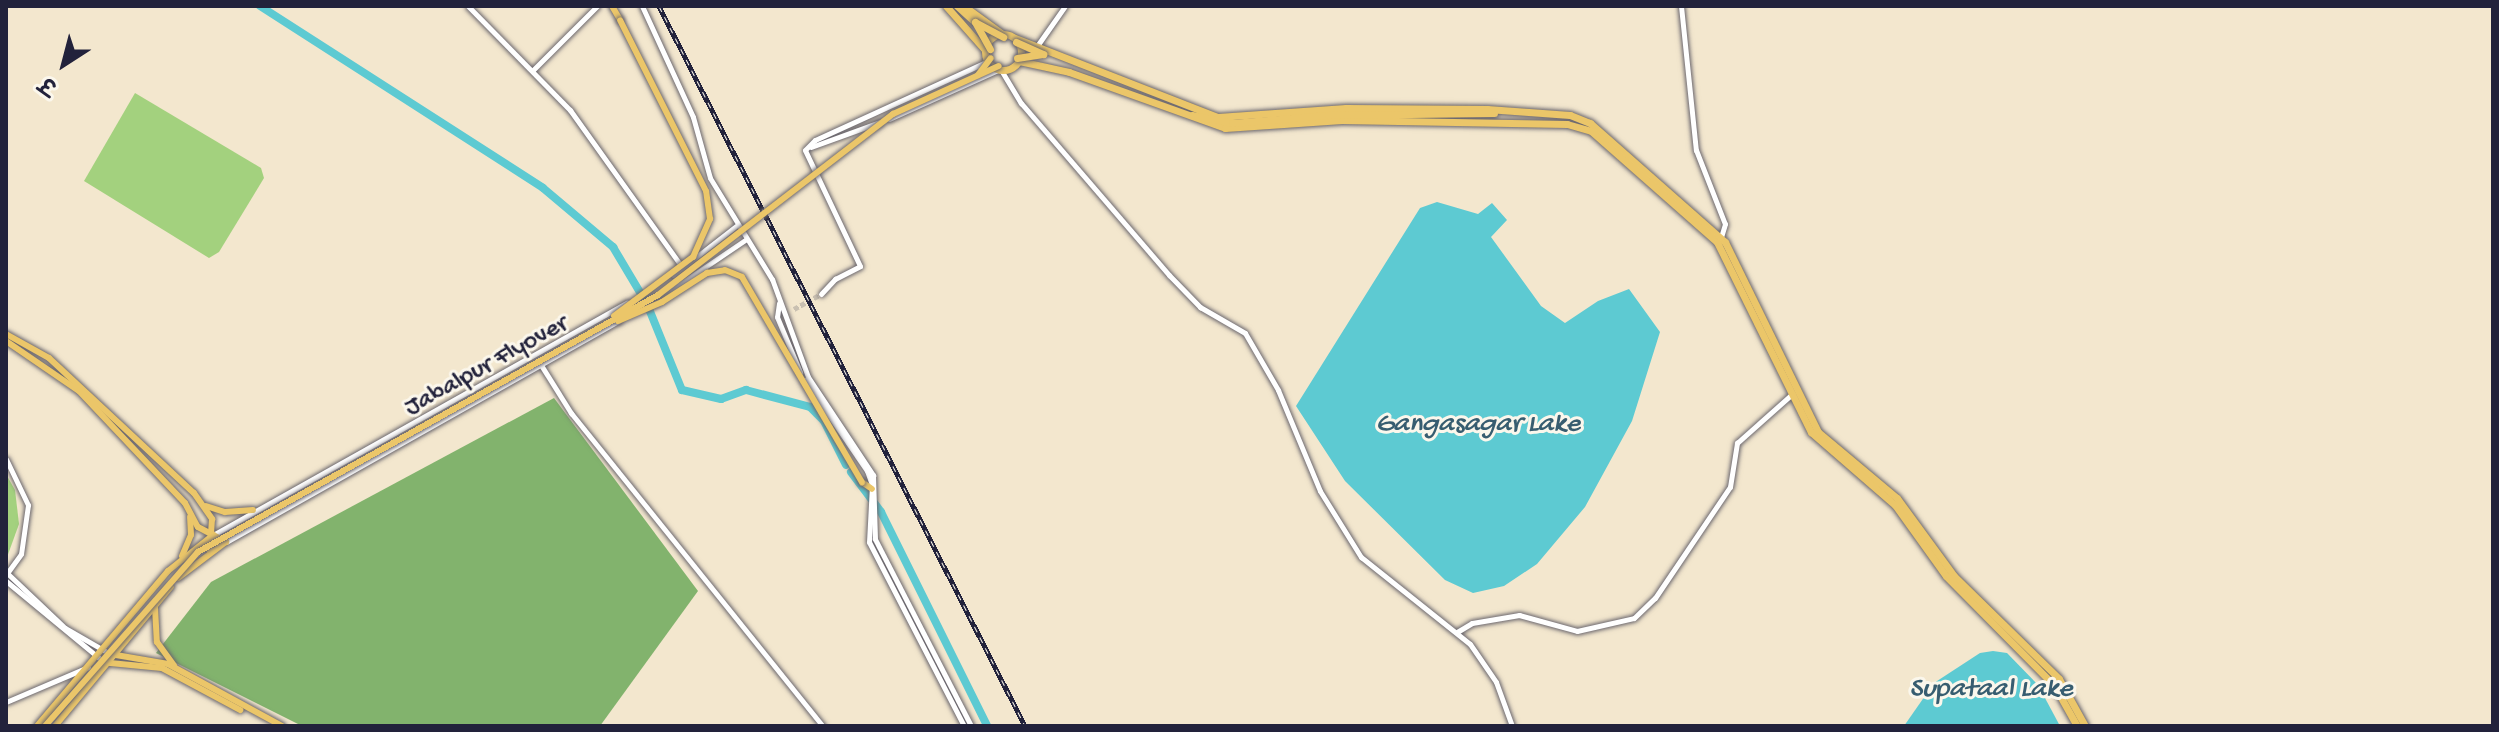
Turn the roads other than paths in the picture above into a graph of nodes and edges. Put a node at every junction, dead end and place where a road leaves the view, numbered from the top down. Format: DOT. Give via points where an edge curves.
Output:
graph roads {
  1 [pos="468,6"];
  2 [pos="597,6"];
  3 [pos="612,6"];
  4 [pos="642,6"];
  5 [pos="946,6"];
  6 [pos="957,6"];
  7 [pos="964,6"];
  8 [pos="1065,6"];
  9 [pos="1681,6"];
  10 [pos="975,22"];
  11 [pos="1002,35"];
  12 [pos="1015,40"];
  13 [pos="1036,47"];
  14 [pos="988,54"];
  15 [pos="1043,54"];
  16 [pos="1018,60"];
  17 [pos="1000,69"];
  18 [pos="533,70"];
  19 [pos="978,75"];
  20 [pos="1512,112"];
  21 [pos="1485,115"];
  22 [pos="1511,124"];
  23 [pos="810,146"];
  24 [pos="736,226"];
  25 [pos="745,240"];
  26 [pos="1720,240"];
  27 [pos="684,269"];
  28 [pos="690,279"];
  29 [pos="821,294"];
  30 [pos="780,306"];
  31 [pos="794,309"];
  32 [pos="610,321"];
  33 [pos="6,334"];
  34 [pos="6,341"];
  35 [pos="535,356"];
  36 [pos="542,367"];
  37 [pos="1793,394"];
  38 [pos="6,459"];
  39 [pos="874,492"];
  40 [pos="203,504"];
  41 [pos="253,510"];
  42 [pos="190,516"];
  43 [pos="871,516"];
  44 [pos="213,535"];
  45 [pos="226,542"];
  46 [pos="210,551"];
  47 [pos="180,559"];
  48 [pos="6,576"];
  49 [pos="155,607"];
  50 [pos="2002,628"];
  51 [pos="1457,632"];
  52 [pos="105,651"];
  53 [pos="117,655"];
  54 [pos="99,658"];
  55 [pos="111,664"];
  56 [pos="92,667"];
  57 [pos="177,669"];
  58 [pos="102,675"];
  59 [pos="6,702"];
  60 [pos="37,726"];
  61 [pos="45,726"];
  62 [pos="55,726"];
  63 [pos="272,726"];
  64 [pos="282,726"];
  65 [pos="823,726"];
  66 [pos="964,726"];
  67 [pos="971,726"];
  68 [pos="1512,726"];
  69 [pos="2077,726"];
  70 [pos="2085,726"];
  1 -- 18 [label="street"];
  2 -- 18 [label="street"];
  3 -- 32 [label="main road, bridge" via="706,191 710,219 693,257"];
  4 -- 24 [label="street" via="693,117 706,170"];
  5 -- 14 [label="highway"];
  6 -- 10 [label="highway"];
  7 -- 11 [label="highway"];
  8 -- 13 [label="street"];
  9 -- 26 [label="street" via="1696,150 1725,224"];
  10 -- 11 [label="highway, bridge"];
  10 -- 14 [label="highway, bridge"];
  11 -- 12 [label="highway, bridge"];
  11 -- 14 [label="highway, bridge"];
  12 -- 13 [label="highway"];
  12 -- 15 [label="highway, bridge"];
  12 -- 16 [label="highway, bridge"];
  13 -- 20 [label="highway" via="1218,117 1346,108"];
  14 -- 17 [label="highway, bridge"];
  14 -- 19 [label="main road, Jabalpur Flyover, bridge"];
  14 -- 23 [label="street"];
  15 -- 16 [label="highway, bridge"];
  15 -- 21 [label="highway" via="1214,122 1364,113"];
  16 -- 17 [label="highway, bridge"];
  16 -- 22 [label="highway" via="1069,72 1225,128 1342,120"];
  17 -- 19 [label="main road, Jabalpur Flyover, bridge"];
  17 -- 23 [label="street" via="904,113"];
  17 -- 51 [label="street" via="1021,103 1177,283 1200,307 1245,333 1278,390 1320,491 1361,557"];
  18 -- 27 [label="street" via="570,110"];
  19 -- 32 [label="main road, Jabalpur Flyover, bridge" via="893,114 687,275"];
  20 -- 21 [label="highway"];
  20 -- 26 [label="highway" via="1570,115 1590,123"];
  21 -- 22 [label="highway"];
  22 -- 26 [label="highway" via="1567,124 1591,131"];
  23 -- 29 [label="street" via="805,151 860,266 835,279"];
  24 -- 25 [label="street"];
  24 -- 27 [label="street"];
  25 -- 28 [label="street"];
  25 -- 30 [label="street" via="767,269"];
  26 -- 37 [label="highway"];
  27 -- 28 [label="street"];
  27 -- 35 [label="street, bridge"];
  28 -- 36 [label="street, bridge"];
  30 -- 31 [label="street"];
  30 -- 39 [label="street" via="800,371 849,441"];
  32 -- 39 [label="main road, bridge" via="662,302 707,273 725,270 742,277 862,482"];
  32 -- 61 [label="main road, Jabalpur Flyover, bridge" via="198,552"];
  33 -- 40 [label="main road" via="49,358 82,386"];
  34 -- 42 [label="main road" via="79,391 185,503"];
  35 -- 36 [label="street"];
  35 -- 41 [label="street"];
  36 -- 45 [label="street"];
  36 -- 65 [label="street" via="571,413"];
  37 -- 50 [label="highway" via="1822,437 1892,492 1946,566"];
  37 -- 51 [label="street" via="1737,443 1730,487 1655,598 1634,618 1577,631 1519,615 1472,623"];
  38 -- 48 [label="street" via="28,505 26,537"];
  39 -- 43 [label="street"];
  40 -- 41 [label="main road" via="225,512"];
  40 -- 44 [label="main road"];
  41 -- 44 [label="street"];
  42 -- 44 [label="main road"];
  42 -- 47 [label="main road" via="191,535"];
  43 -- 66 [label="street" via="869,542"];
  43 -- 67 [label="street" via="880,550"];
  44 -- 45 [label="main road"];
  44 -- 46 [label="main road"];
  44 -- 47 [label="main road"];
  45 -- 46 [label="main road"];
  46 -- 49 [label="main road"];
  47 -- 52 [label="main road"];
  48 -- 52 [label="street" via="65,628"];
  48 -- 54 [label="street"];
  49 -- 53 [label="main road"];
  49 -- 57 [label="main road" via="157,642"];
  50 -- 69 [label="highway" via="2054,685"];
  50 -- 70 [label="highway" via="2059,679"];
  51 -- 68 [label="street" via="1492,676"];
  52 -- 53 [label="main road"];
  52 -- 54 [label="main road"];
  53 -- 55 [label="main road"];
  53 -- 57 [label="main road"];
  54 -- 55 [label="main road"];
  54 -- 56 [label="main road"];
  55 -- 58 [label="main road"];
  55 -- 63 [label="main road" via="175,673"];
  56 -- 58 [label="street"];
  56 -- 59 [label="street"];
  56 -- 60 [label="main road"];
  57 -- 64 [label="main road"];
  58 -- 62 [label="main road"];
}
